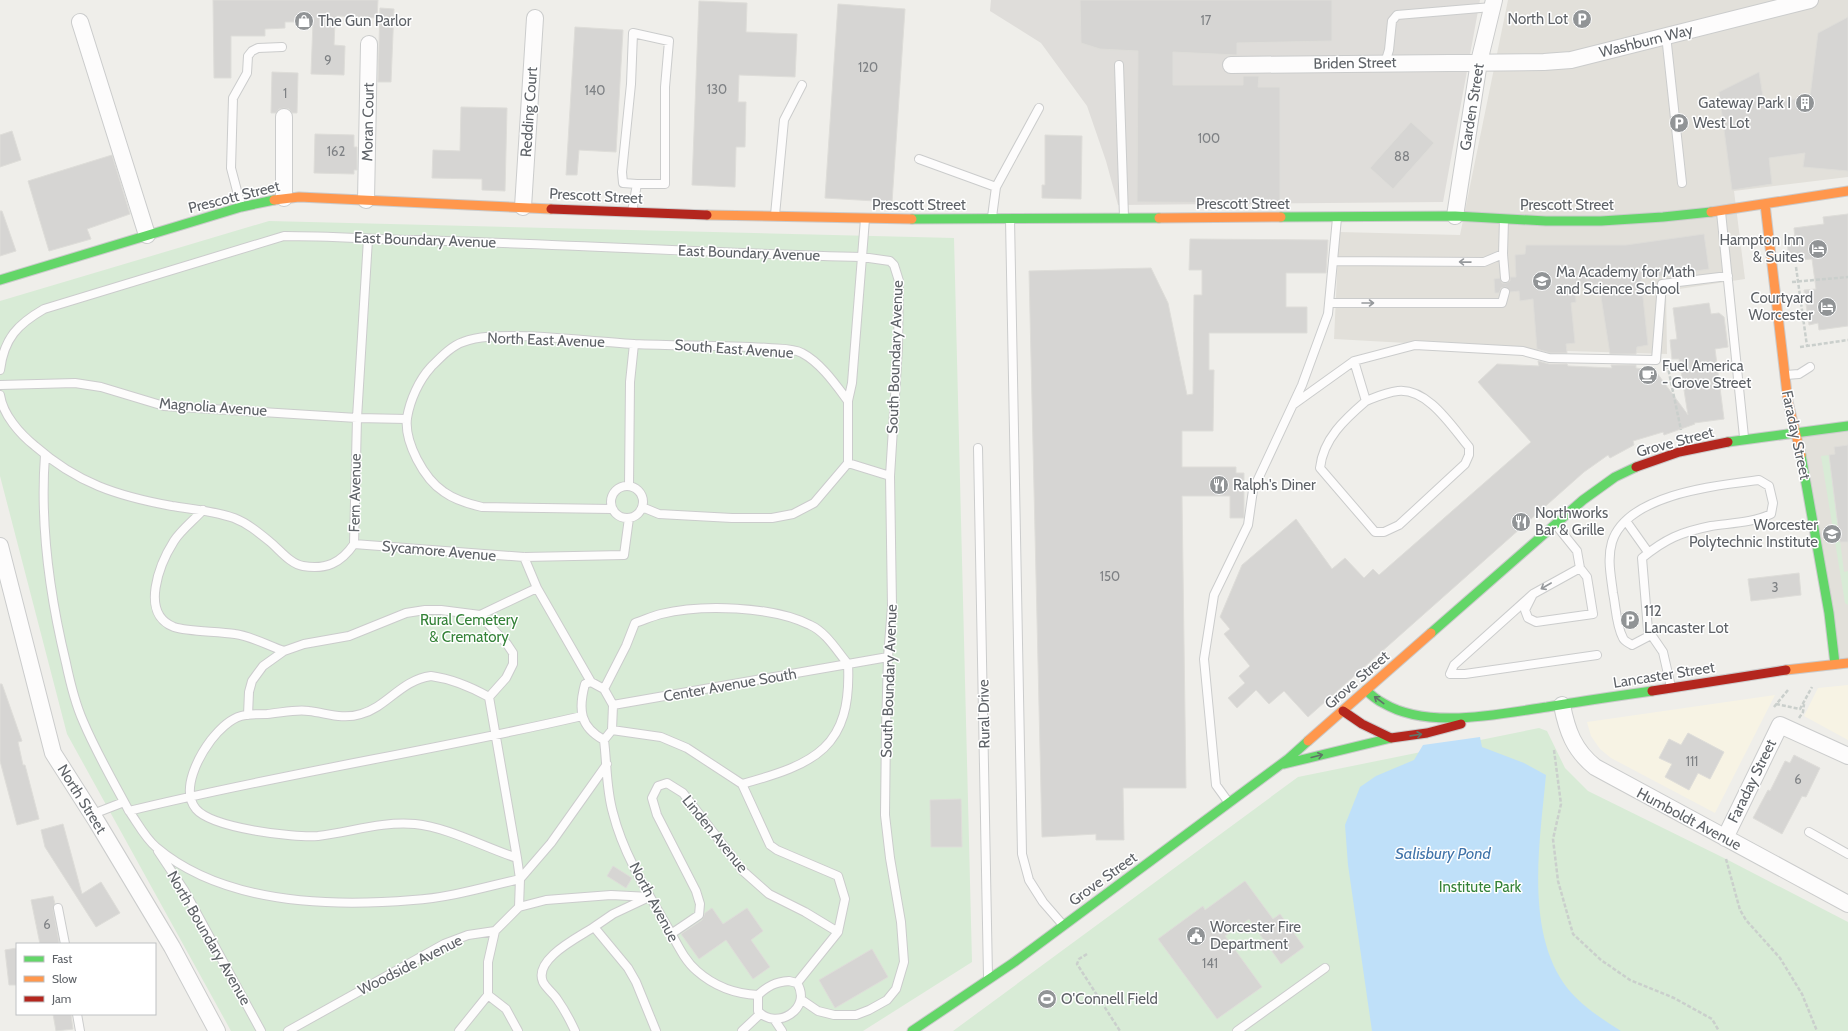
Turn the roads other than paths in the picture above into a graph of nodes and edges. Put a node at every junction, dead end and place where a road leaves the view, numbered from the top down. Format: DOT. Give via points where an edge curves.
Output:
graph roads {
  1 [pos="1810,0"];
  2 [pos="1493,4"];
  3 [pos="535,18"];
  4 [pos="80,22"];
  5 [pos="1666,35"];
  6 [pos="369,44"];
  7 [pos="282,47"];
  8 [pos="1479,62"];
  9 [pos="1385,63"];
  10 [pos="1118,65"];
  11 [pos="1231,65"];
  12 [pos="802,85"];
  13 [pos="1039,108"];
  14 [pos="284,117"];
  15 [pos="919,159"];
  16 [pos="1682,183"];
  17 [pos="637,184"];
  18 [pos="996,187"];
  19 [pos="1848,191"];
  20 [pos="284,198"];
  21 [pos="366,200"];
  22 [pos="1765,204"];
  23 [pos="523,206"];
  24 [pos="241,207"];
  25 [pos="1721,210"];
  26 [pos="632,213"];
  27 [pos="775,216"];
  28 [pos="1455,216"];
  29 [pos="1338,217"];
  30 [pos="992,218"];
  31 [pos="1010,218"];
  32 [pos="1124,218"];
  33 [pos="865,219"];
  34 [pos="1504,219"];
  35 [pos="147,235"];
  36 [pos="368,239"];
  37 [pos="1502,254"];
  38 [pos="862,257"];
  39 [pos="1332,261"];
  40 [pos="894,264"];
  41 [pos="1728,276"];
  42 [pos="1505,278"];
  43 [pos="0,280"];
  44 [pos="1505,292"];
  45 [pos="1329,303"];
  46 [pos="634,344"];
  47 [pos="1354,361"];
  48 [pos="1810,368"];
  49 [pos="0,370"];
  50 [pos="1785,375"];
  51 [pos="0,385"];
  52 [pos="0,395"];
  53 [pos="848,401"];
  54 [pos="1366,401"];
  55 [pos="1293,404"];
  56 [pos="357,418"];
  57 [pos="407,419"];
  58 [pos="1848,426"];
  59 [pos="1795,432"];
  60 [pos="1745,440"];
  61 [pos="978,448"];
  62 [pos="44,455"];
  63 [pos="848,463"];
  64 [pos="890,476"];
  65 [pos="629,486"];
  66 [pos="642,507"];
  67 [pos="612,509"];
  68 [pos="203,510"];
  69 [pos="628,518"];
  70 [pos="1626,521"];
  71 [pos="1555,524"];
  72 [pos="354,544"];
  73 [pos="0,546"];
  74 [pos="1648,552"];
  75 [pos="524,557"];
  76 [pos="1580,568"];
  77 [pos="537,588"];
  78 [pos="1533,594"];
  79 [pos="480,615"];
  80 [pos="1651,635"];
  81 [pos="284,651"];
  82 [pos="1597,655"];
  83 [pos="888,658"];
  84 [pos="1848,663"];
  85 [pos="848,664"];
  86 [pos="1835,664"];
  87 [pos="591,682"];
  88 [pos="1672,688"];
  89 [pos="604,689"];
  90 [pos="1366,690"];
  91 [pos="489,697"];
  92 [pos="1562,704"];
  93 [pos="613,705"];
  94 [pos="1343,711"];
  95 [pos="248,715"];
  96 [pos="582,716"];
  97 [pos="1485,716"];
  98 [pos="612,730"];
  99 [pos="497,736"];
  100 [pos="1391,738"];
  101 [pos="604,740"];
  102 [pos="1848,756"];
  103 [pos="607,764"];
  104 [pos="1279,766"];
  105 [pos="742,784"];
  106 [pos="191,796"];
  107 [pos="124,802"];
  108 [pos="1229,803"];
  109 [pos="129,811"];
  110 [pos="93,814"];
  111 [pos="1809,832"];
  112 [pos="1725,838"];
  113 [pos="155,846"];
  114 [pos="1848,854"];
  115 [pos="517,858"];
  116 [pos="520,879"];
  117 [pos="650,897"];
  118 [pos="1848,904"];
  119 [pos="519,907"];
  120 [pos="58,908"];
  121 [pos="1064,925"];
  122 [pos="594,927"];
  123 [pos="495,931"];
  124 [pos="838,932"];
  125 [pos="671,934"];
  126 [pos="65,943"];
  127 [pos="1325,968"];
  128 [pos="988,980"];
  129 [pos="797,983"];
  130 [pos="488,995"];
  131 [pos="758,995"];
  132 [pos="802,1000"];
  133 [pos="760,1014"];
  134 [pos="77,1015"];
  135 [pos="774,1020"];
  136 [pos="80,1031"];
  137 [pos="214,1031"];
  138 [pos="262,1031"];
  139 [pos="288,1031"];
  140 [pos="459,1031"];
  141 [pos="518,1031"];
  142 [pos="575,1031"];
  143 [pos="656,1031"];
  144 [pos="742,1031"];
  145 [pos="782,1031"];
  146 [pos="912,1031"];
  147 [pos="1236,1031"];
  1 -- 5 [label="street, Washburn Way"];
  2 -- 8 [label="street, Garden Street"];
  2 -- 9 [label="lane" via="1397,15 1392,21"];
  3 -- 23 [label="street, Redding Court"];
  4 -- 35 [label="street"];
  5 -- 8 [label="street, Washburn Way" via="1570,60"];
  5 -- 16 [label="lane"];
  6 -- 21 [label="street, Moran Court"];
  7 -- 24 [label="lane" via="258,48 252,51 248,56 247,73 233,98 231,168"];
  8 -- 9 [label="street, Briden Street"];
  8 -- 28 [label="street, Garden Street"];
  9 -- 11 [label="street, Briden Street"];
  10 -- 32 [label="lane"];
  12 -- 27 [label="lane" via="784,120"];
  13 -- 18 [label="lane"];
  14 -- 20 [label="street"];
  15 -- 18 [label="lane"];
  17 -- 17 [label="lane" via="665,184 665,87 669,41 633,33 631,84 622,172 623,183"];
  17 -- 26 [label="lane"];
  18 -- 30 [label="lane"];
  19 -- 22 [label="street, Prescott Street"];
  20 -- 21 [label="street, Prescott Street"];
  20 -- 24 [label="street, Prescott Street"];
  21 -- 23 [label="street, Prescott Street"];
  22 -- 25 [label="street, Prescott Street"];
  22 -- 50 [label="street, Faraday Street"];
  23 -- 26 [label="street, Prescott Street"];
  24 -- 35 [label="street, Prescott Street"];
  25 -- 34 [label="street, Prescott Street" via="1600,221"];
  25 -- 41 [label="lane"];
  26 -- 27 [label="street, Prescott Street"];
  27 -- 33 [label="street, Prescott Street"];
  28 -- 29 [label="street, Prescott Street"];
  28 -- 34 [label="street, Prescott Street"];
  29 -- 32 [label="street, Prescott Street"];
  29 -- 39 [label="lane"];
  30 -- 31 [label="street, Prescott Street"];
  30 -- 33 [label="street, Prescott Street"];
  31 -- 32 [label="street, Prescott Street"];
  31 -- 121 [label="lane" via="1022,854 1029,880 1043,902"];
  33 -- 38 [label="lane"];
  34 -- 37 [label="lane"];
  35 -- 43 [label="street, Prescott Street"];
  36 -- 38 [label="lane, East Boundary Avenue"];
  36 -- 49 [label="lane, East Boundary Avenue" via="284,236 44,309 26,320 11,335 3,353"];
  36 -- 56 [label="lane, Fern Avenue"];
  37 -- 39 [label="lane, one-way" via="1484,262"];
  37 -- 42 [label="lane"];
  38 -- 40 [label="lane, East Boundary Avenue" via="890,261"];
  38 -- 53 [label="lane" via="852,382"];
  39 -- 45 [label="lane"];
  40 -- 64 [label="lane, South Boundary Avenue" via="899,289"];
  41 -- 47 [label="lane" via="1662,284 1656,360 1549,358 1523,351 1416,345"];
  41 -- 60 [label="lane"];
  45 -- 44 [label="lane, one-way" via="1502,303"];
  45 -- 55 [label="lane" via="1328,314"];
  46 -- 53 [label="lane, South East Avenue" via="792,350 802,353 815,363"];
  46 -- 57 [label="lane, North East Avenue" via="513,336 462,342 442,356 423,376 411,402"];
  46 -- 65 [label="lane" via="630,390"];
  47 -- 54 [label="lane"];
  47 -- 55 [label="lane"];
  48 -- 50 [label="lane" via="1798,374"];
  50 -- 59 [label="street, Faraday Street"];
  51 -- 56 [label="lane, Magnolia Avenue" via="75,383 100,387 164,406"];
  52 -- 62 [label="lane" via="1,403 10,419"];
  53 -- 63 [label="lane"];
  54 -- 54 [label="lane" via="1341,423 1321,456 1320,468 1374,532 1384,532 1398,525 1465,464 1469,447 1429,401 1415,392 1390,392"];
  55 -- 108 [label="lane" via="1253,490 1248,525 1214,595 1204,658 1216,785"];
  56 -- 57 [label="lane, Magnolia Avenue"];
  56 -- 72 [label="lane, Fern Avenue"];
  57 -- 67 [label="lane" via="410,441 417,461 443,492 466,503 482,507"];
  58 -- 59 [label="street, Grove Street"];
  59 -- 60 [label="street, Grove Street"];
  59 -- 86 [label="street, Faraday Street" via="1828,605"];
  60 -- 71 [label="street, Grove Street" via="1683,451 1631,469 1583,500"];
  61 -- 128 [label="lane, Rural Drive"];
  62 -- 68 [label="lane, Fern Avenue" via="76,476 113,493 144,501"];
  62 -- 107 [label="lane" via="43,482 48,554 57,627 82,721"];
  63 -- 64 [label="lane"];
  63 -- 66 [label="lane" via="814,503 793,514 772,518 658,514"];
  64 -- 83 [label="lane, South Boundary Avenue" via="892,606"];
  65 -- 66 [label="lane" via="637,490 643,498"];
  65 -- 67 [label="lane" via="622,486 616,490 610,503"];
  66 -- 69 [label="lane" via="637,515"];
  67 -- 69 [label="lane" via="619,516"];
  68 -- 72 [label="lane, Fern Avenue" via="249,525 286,557 301,566 336,564"];
  68 -- 81 [label="lane" via="174,540 162,566 154,591 158,613 175,627 238,634"];
  69 -- 75 [label="lane, Sycamore Avenue" via="624,555"];
  70 -- 74 [label="lane"];
  70 -- 74 [label="lane" via="1656,502 1684,491 1760,480 1769,486 1773,503 1771,514 1759,520 1711,526 1680,534 1659,543"];
  70 -- 80 [label="lane" via="1620,526 1612,542 1609,565 1619,626 1623,639 1632,645"];
  71 -- 76 [label="lane" via="1577,551"];
  71 -- 90 [label="street, Grove Street"];
  72 -- 75 [label="lane, Sycamore Avenue"];
  73 -- 110 [label="street, North Street" via="53,753"];
  74 -- 80 [label="lane" via="1642,558 1648,630"];
  75 -- 77 [label="lane"];
  76 -- 78 [label="lane, one-way"];
  76 -- 78 [label="lane" via="1587,577 1592,614 1536,622 1528,618 1526,610"];
  77 -- 79 [label="lane"];
  77 -- 87 [label="lane"];
  78 -- 82 [label="lane" via="1454,665 1450,674"];
  79 -- 81 [label="lane" via="441,610 406,613 348,636 304,644"];
  79 -- 91 [label="lane" via="508,644 513,653 513,664 506,678"];
  80 -- 88 [label="lane" via="1663,652"];
  81 -- 95 [label="lane" via="262,666 252,681"];
  83 -- 85 [label="lane, Center Avenue South"];
  83 -- 132 [label="lane, South Boundary Avenue" via="885,815 904,941 902,974 896,989 887,1000 856,1014 834,1015 818,1012"];
  84 -- 86 [label="street, Lancaster Street"];
  85 -- 89 [label="lane" via="829,640 811,625 786,616 747,610 690,609 661,614 635,623"];
  85 -- 93 [label="lane, Center Avenue South"];
  85 -- 105 [label="lane" via="848,698 844,717 823,750 802,764"];
  86 -- 88 [label="street, Lancaster Street"];
  87 -- 89 [label="lane"];
  87 -- 96 [label="lane" via="585,684 582,695"];
  88 -- 92 [label="street, Lancaster Street"];
  89 -- 93 [label="lane"];
  90 -- 94 [label="street, Grove Street"];
  97 -- 90 [label="street, Lancaster Street, one-way" via="1432,717 1408,713 1385,705"];
  91 -- 95 [label="lane" via="472,687 431,676 408,683 362,714 347,717 298,710"];
  91 -- 99 [label="lane"];
  92 -- 97 [label="street, Lancaster Street"];
  92 -- 112 [label="street, Humboldt Avenue" via="1568,731 1574,744 1595,767"];
  93 -- 98 [label="lane"];
  94 -- 100 [label="street" via="1362,724"];
  94 -- 104 [label="street, Grove Street"];
  95 -- 106 [label="lane" via="231,721 216,733 200,755 192,774"];
  96 -- 99 [label="lane"];
  96 -- 101 [label="lane" via="586,728"];
  100 -- 97 [label="street, Lancaster Street, one-way" via="1448,728"];
  98 -- 101 [label="lane"];
  98 -- 105 [label="lane" via="661,737 687,748"];
  99 -- 106 [label="lane"];
  99 -- 115 [label="lane"];
  104 -- 100 [label="street, Lancaster Street, one-way"];
  101 -- 103 [label="lane"];
  102 -- 112 [label="street, Faraday Street" via="1780,725"];
  103 -- 116 [label="lane" via="551,843"];
  103 -- 117 [label="lane, North Avenue" via="613,813 633,865"];
  104 -- 108 [label="street, Grove Street"];
  105 -- 124 [label="lane" via="770,844 777,850 838,876 845,899"];
  106 -- 109 [label="lane"];
  106 -- 115 [label="lane" via="195,808 214,820 266,834 318,836 383,824 417,824"];
  107 -- 109 [label="lane"];
  107 -- 110 [label="lane"];
  108 -- 121 [label="street, Grove Street"];
  109 -- 113 [label="lane"];
  110 -- 137 [label="street, North Street" via="172,947"];
  111 -- 114 [label="lane"];
  112 -- 118 [label="street, Humboldt Avenue"];
  113 -- 116 [label="lane" via="182,866 208,879 250,893 292,899 340,902 414,900 456,894"];
  113 -- 138 [label="lane, North Boundary Avenue" via="184,890"];
  115 -- 116 [label="lane"];
  116 -- 119 [label="lane"];
  117 -- 119 [label="lane" via="578,896"];
  117 -- 122 [label="lane" via="618,911"];
  117 -- 125 [label="lane, North Avenue"];
  119 -- 123 [label="lane"];
  120 -- 126 [label="lane"];
  121 -- 128 [label="street, Grove Street"];
  122 -- 142 [label="lane" via="550,957 541,973 543,982 557,999"];
  122 -- 143 [label="lane" via="628,968"];
  123 -- 130 [label="lane" via="488,962"];
  123 -- 139 [label="lane, Woodside Avenue" via="468,935 444,944"];
  124 -- 125 [label="lane, Linden Avenue" via="764,890 742,871 683,793 667,783 658,786 652,798 657,815 696,891 700,904 699,915"];
  124 -- 129 [label="lane"];
  125 -- 131 [label="lane, North Avenue" via="696,970 714,984 741,994"];
  127 -- 147 [label="lane"];
  128 -- 146 [label="street, Grove Street"];
  129 -- 131 [label="lane" via="778,982"];
  129 -- 132 [label="lane" via="802,991"];
  130 -- 140 [label="lane"];
  130 -- 141 [label="lane" via="506,1009"];
  131 -- 133 [label="lane" via="757,1008"];
  132 -- 135 [label="lane" via="796,1010 788,1016"];
  133 -- 135 [label="lane"];
  133 -- 144 [label="lane"];
  134 -- 136 [label="lane"];
  135 -- 145 [label="lane"];
}
